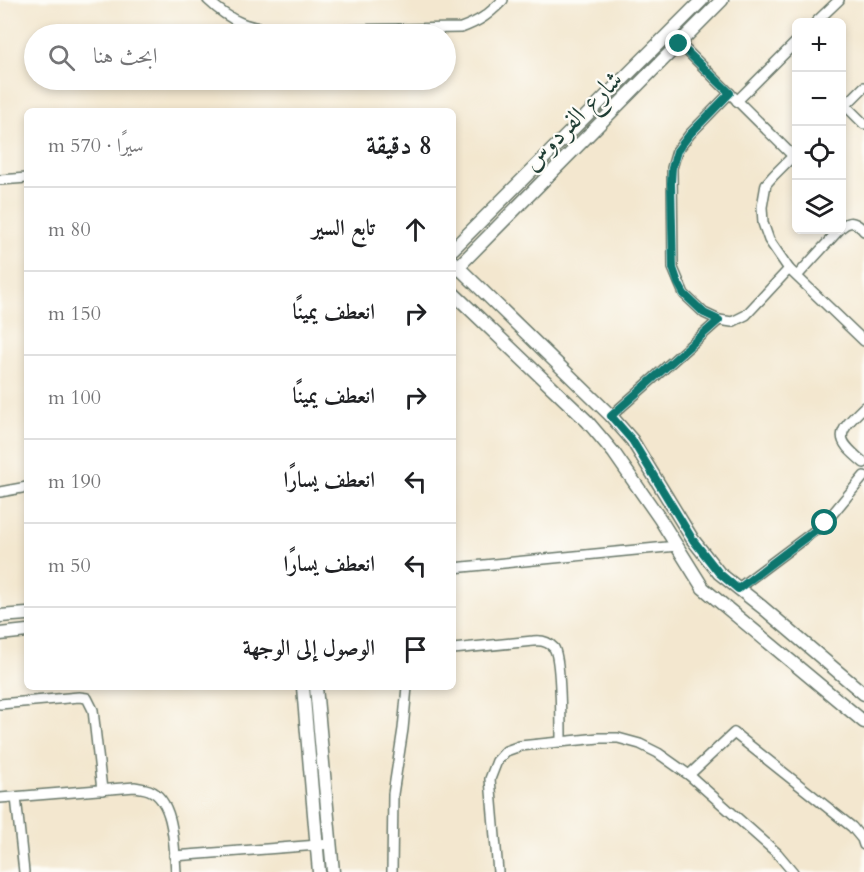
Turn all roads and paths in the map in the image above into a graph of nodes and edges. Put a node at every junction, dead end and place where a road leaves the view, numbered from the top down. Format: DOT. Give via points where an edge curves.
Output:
graph roads {
  1 [pos="208,0"];
  2 [pos="502,0"];
  3 [pos="702,0"];
  4 [pos="722,0"];
  5 [pos="838,0"];
  6 [pos="820,18"];
  7 [pos="242,24"];
  8 [pos="456,28"];
  9 [pos="669,33"];
  10 [pos="679,44"];
  11 [pos="792,45"];
  12 [pos="864,87"];
  13 [pos="733,97"];
  14 [pos="846,105"];
  15 [pos="846,109"];
  16 [pos="864,123"];
  17 [pos="792,151"];
  18 [pos="792,157"];
  19 [pos="24,178"];
  20 [pos="0,180"];
  21 [pos="846,224"];
  22 [pos="864,231"];
  23 [pos="834,234"];
  24 [pos="462,240"];
  25 [pos="456,246"];
  26 [pos="474,251"];
  27 [pos="456,266"];
  28 [pos="456,268"];
  29 [pos="793,272"];
  30 [pos="456,295"];
  31 [pos="487,295"];
  32 [pos="472,311"];
  33 [pos="719,320"];
  34 [pos="864,340"];
  35 [pos="864,407"];
  36 [pos="611,416"];
  37 [pos="864,464"];
  38 [pos="864,476"];
  39 [pos="24,488"];
  40 [pos="0,492"];
  41 [pos="677,546"];
  42 [pos="456,568"];
  43 [pos="738,589"];
  44 [pos="24,614"];
  45 [pos="0,616"];
  46 [pos="24,631"];
  47 [pos="0,634"];
  48 [pos="456,649"];
  49 [pos="86,690"];
  50 [pos="303,690"];
  51 [pos="316,690"];
  52 [pos="406,690"];
  53 [pos="864,694"];
  54 [pos="87,699"];
  55 [pos="0,704"];
  56 [pos="864,722"];
  57 [pos="561,742"];
  58 [pos="323,760"];
  59 [pos="309,762"];
  60 [pos="689,775"];
  61 [pos="102,790"];
  62 [pos="16,797"];
  63 [pos="0,798"];
  64 [pos="331,844"];
  65 [pos="317,845"];
  66 [pos="864,845"];
  67 [pos="174,856"];
  68 [pos="24,872"];
  69 [pos="176,872"];
  70 [pos="319,872"];
  71 [pos="333,872"];
  72 [pos="392,872"];
  73 [pos="498,872"];
  74 [pos="794,872"];
  1 -- 7 [label="street"];
  2 -- 8 [label="street" via="479,21"];
  3 -- 9 [label="street, شارع الفردوس"];
  4 -- 10 [label="street, شارع الفردوس"];
  5 -- 6 [label="street"];
  9 -- 10 [label="street"];
  9 -- 24 [label="street, شارع الفردوس"];
  10 -- 13 [label="street"];
  10 -- 26 [label="street, شارع الفردوس"];
  11 -- 13 [label="street"];
  12 -- 14 [label="street"];
  13 -- 17 [label="street"];
  13 -- 33 [label="street" via="690,134 677,151 671,183 673,268 678,283 704,313"];
  15 -- 16 [label="street"];
  18 -- 29 [label="street" via="766,184 762,207 769,240"];
  19 -- 20 [label="street"];
  21 -- 22 [label="street" via="852,222"];
  23 -- 29 [label="street"];
  24 -- 25 [label="street, شارع الفردوس"];
  24 -- 26 [label="street"];
  26 -- 27 [label="street, شارع الفردوس"];
  28 -- 31 [label="street"];
  29 -- 33 [label="street" via="746,315 732,322"];
  29 -- 34 [label="street"];
  30 -- 32 [label="street"];
  31 -- 32 [label="street" via="477,300"];
  31 -- 36 [label="street"];
  32 -- 41 [label="street" via="587,421 614,453"];
  33 -- 36 [label="street"];
  35 -- 37 [label="street" via="843,430 842,439"];
  36 -- 43 [label="street" via="632,440 693,540 719,573"];
  38 -- 43 [label="street" via="825,523"];
  39 -- 40 [label="street"];
  41 -- 42 [label="street"];
  41 -- 56 [label="street" via="703,588"];
  43 -- 53 [label="street"];
  44 -- 45 [label="street"];
  46 -- 47 [label="street"];
  48 -- 57 [label="street" via="542,640 553,647 559,679"];
  49 -- 54 [label="street"];
  50 -- 59 [label="street"];
  51 -- 58 [label="street"];
  52 -- 72 [label="street" via="393,794"];
  54 -- 55 [label="street"];
  54 -- 61 [label="street" via="93,710"];
  57 -- 60 [label="street" via="618,738 658,753"];
  57 -- 73 [label="street" via="520,746 506,751 497,761 490,779"];
  58 -- 59 [label="street"];
  58 -- 64 [label="street"];
  59 -- 65 [label="street"];
  60 -- 66 [label="street" via="735,733 852,827"];
  60 -- 74 [label="street"];
  61 -- 62 [label="street"];
  61 -- 67 [label="street" via="135,787 156,794 171,821"];
  62 -- 63 [label="street"];
  62 -- 68 [label="street"];
  64 -- 65 [label="street"];
  64 -- 71 [label="street"];
  65 -- 67 [label="street"];
  65 -- 70 [label="street"];
  67 -- 69 [label="street"];
}
